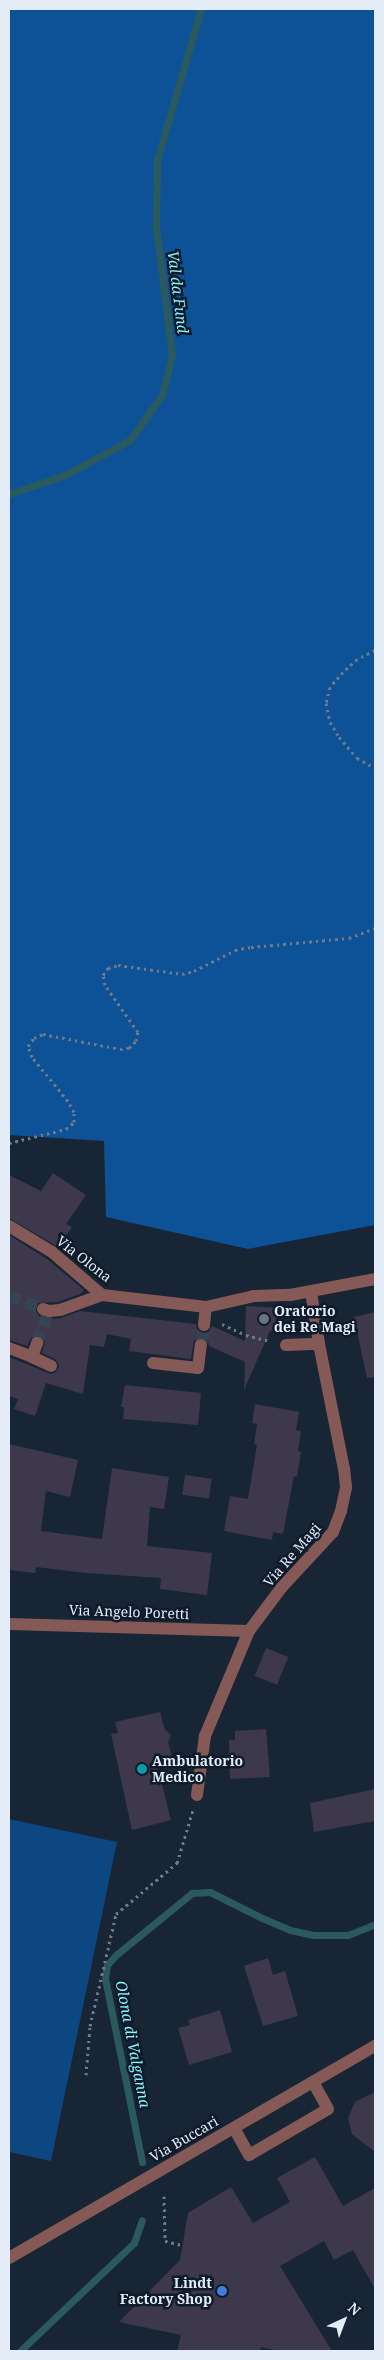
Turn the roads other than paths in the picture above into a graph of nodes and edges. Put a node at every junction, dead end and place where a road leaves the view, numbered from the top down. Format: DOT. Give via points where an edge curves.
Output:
graph roads {
  1 [pos="9,1226"];
  2 [pos="375,1279"];
  3 [pos="311,1292"];
  4 [pos="102,1295"];
  5 [pos="46,1312"];
  6 [pos="37,1343"];
  7 [pos="319,1344"];
  8 [pos="201,1345"];
  9 [pos="286,1346"];
  10 [pos="9,1348"];
  11 [pos="32,1358"];
  12 [pos="153,1363"];
  13 [pos="51,1366"];
  14 [pos="9,1624"];
  15 [pos="248,1631"];
  16 [pos="197,1796"];
  17 [pos="375,2046"];
  18 [pos="313,2082"];
  19 [pos="234,2128"];
  20 [pos="9,2258"];
  1 -- 4 [label="street, Via Olona" via="52,1252"];
  2 -- 3 [label="street, Via Olona"];
  3 -- 4 [label="street, Via Olona" via="254,1296 205,1317"];
  3 -- 7 [label="street, Via Re Magi"];
  4 -- 5 [label="street"];
  6 -- 11 [label="street"];
  7 -- 9 [label="street"];
  7 -- 15 [label="street, Via Re Magi" via="344,1469 346,1487 341,1511 333,1532 282,1587"];
  8 -- 12 [label="street" via="198,1368"];
  10 -- 11 [label="street"];
  11 -- 13 [label="street"];
  14 -- 15 [label="street, Via Angelo Poretti"];
  15 -- 16 [label="street, Via Re Magi" via="205,1736"];
  17 -- 18 [label="street, Via Buccari"];
  18 -- 19 [label="street, Via Buccari"];
  18 -- 19 [label="street" via="328,2109 249,2155"];
  19 -- 20 [label="street, Via Buccari"];
}
